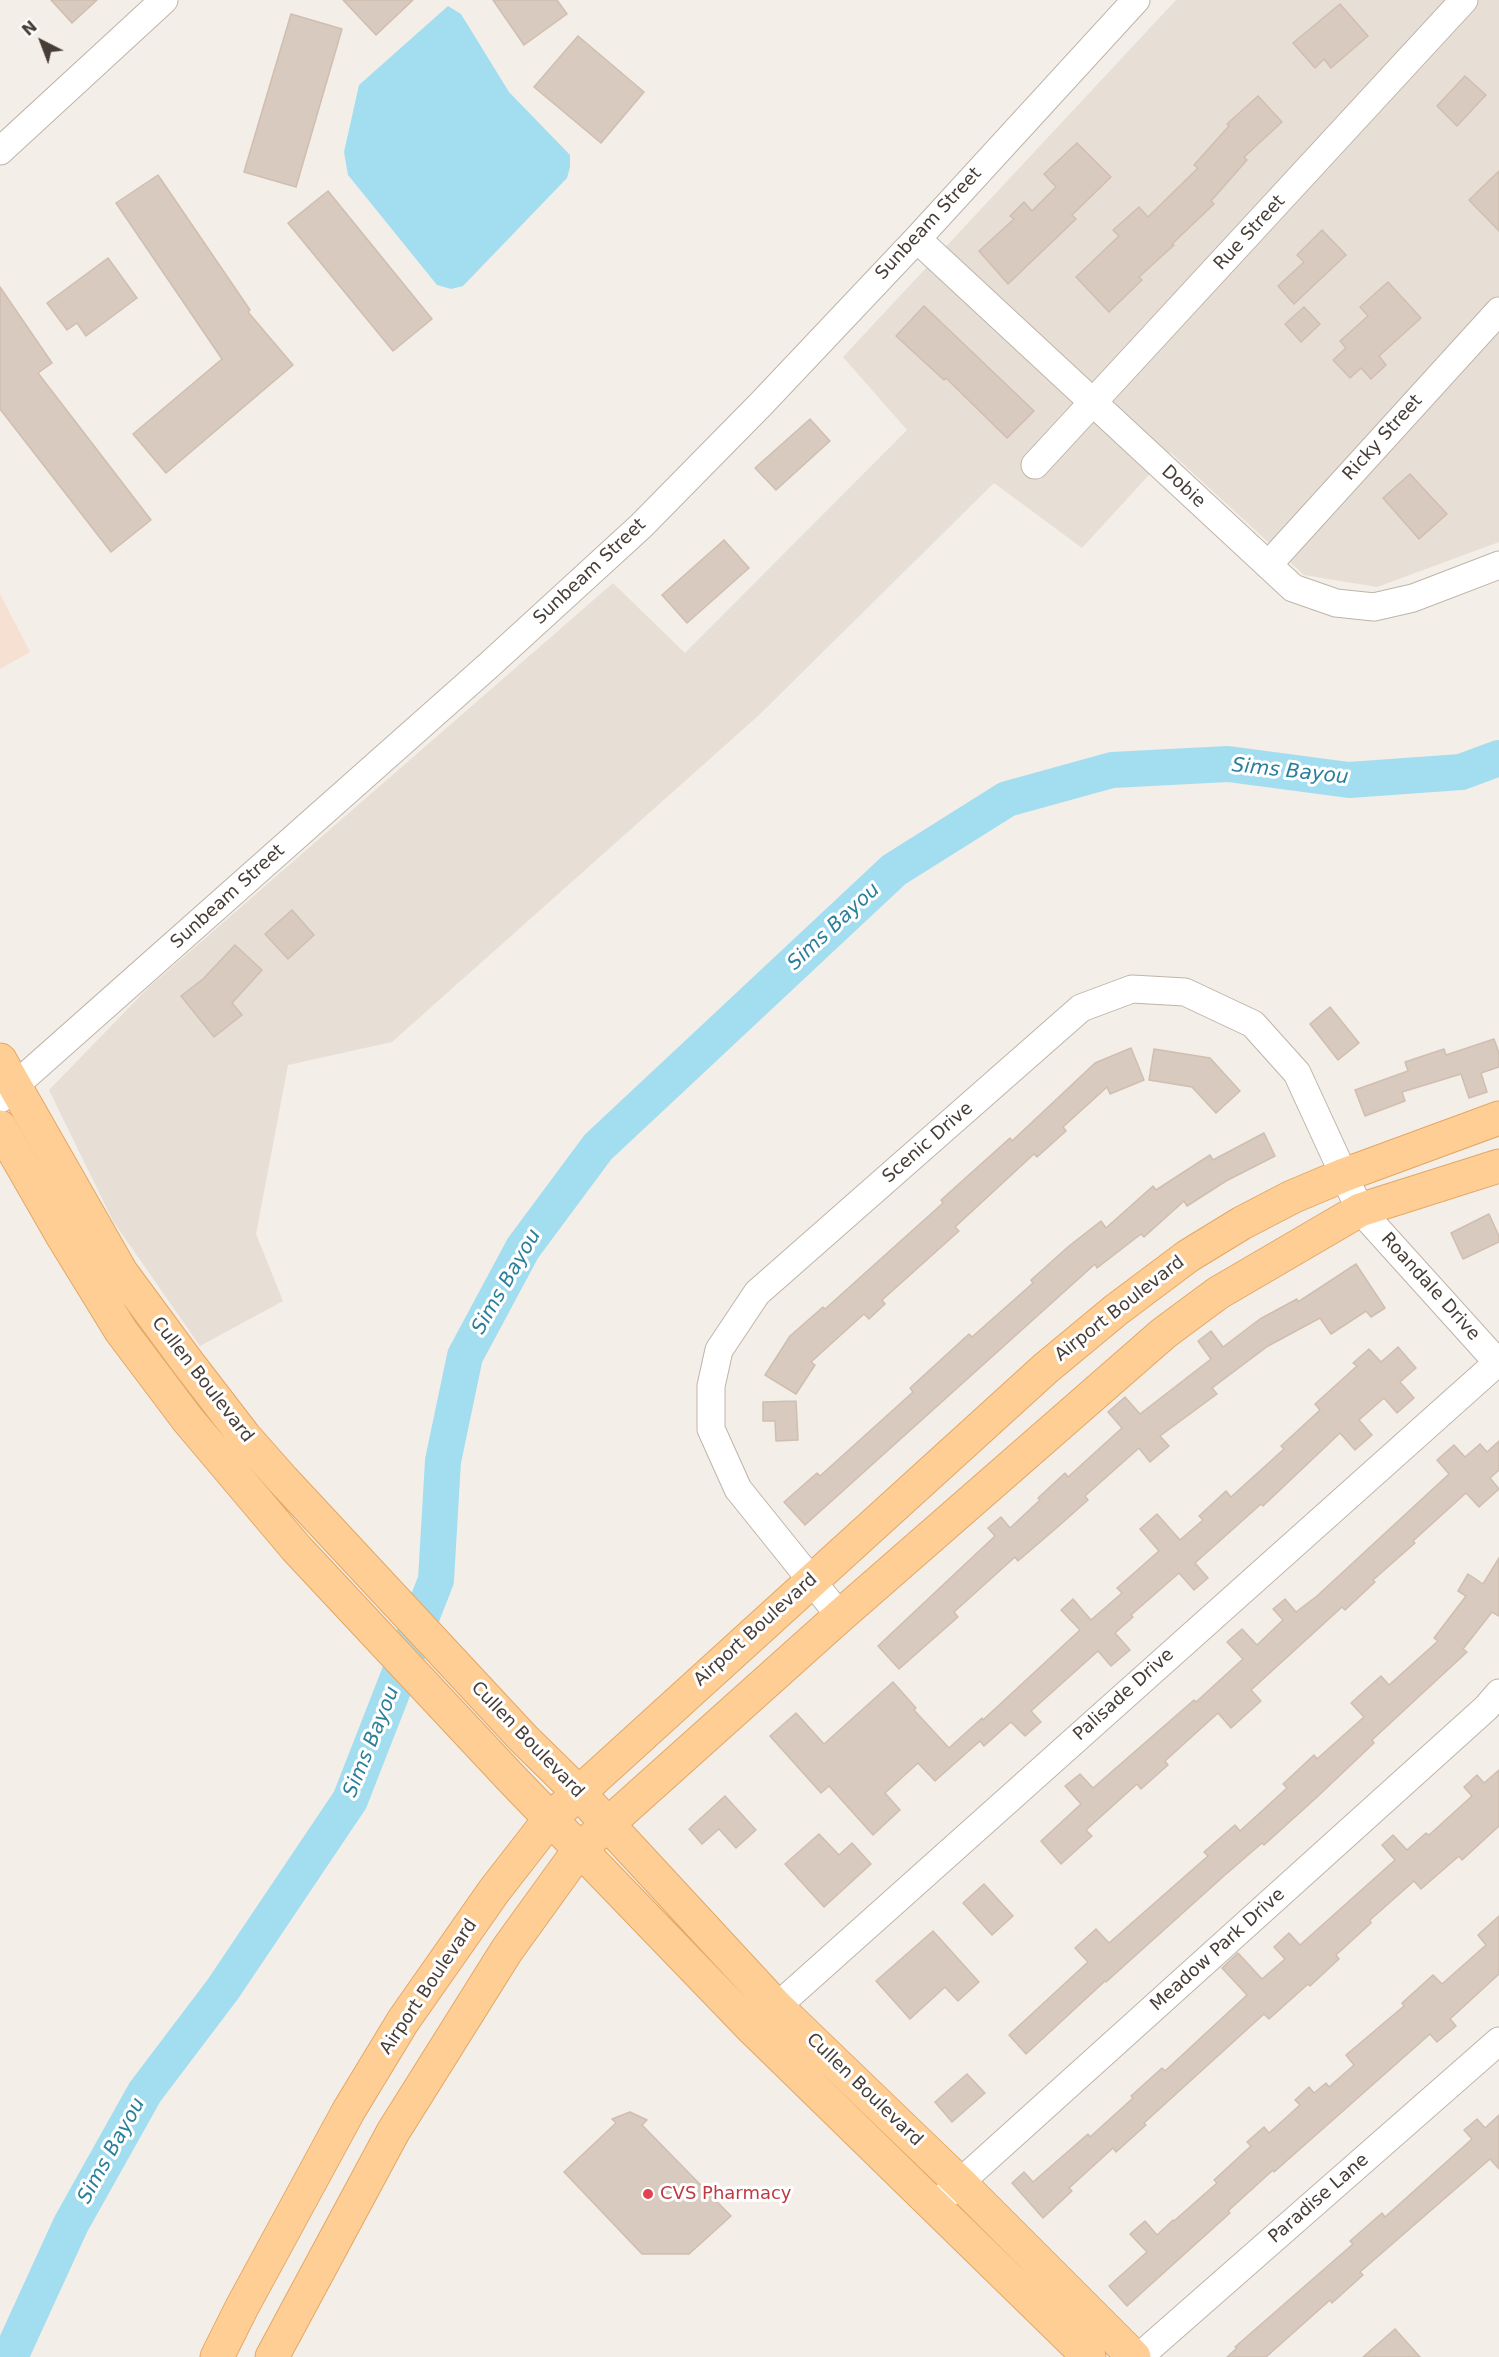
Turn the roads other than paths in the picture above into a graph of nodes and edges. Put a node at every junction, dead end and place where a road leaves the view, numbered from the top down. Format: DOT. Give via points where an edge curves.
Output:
graph roads {
  1 [pos="164,0"];
  2 [pos="1136,0"];
  3 [pos="1464,0"];
  4 [pos="0,151"];
  5 [pos="916,239"];
  6 [pos="1499,311"];
  7 [pos="1093,404"];
  8 [pos="1035,465"];
  9 [pos="1268,565"];
  10 [pos="1499,566"];
  11 [pos="5,1082"];
  12 [pos="1499,1118"];
  13 [pos="0,1126"];
  14 [pos="1499,1166"];
  15 [pos="1344,1174"];
  16 [pos="1360,1210"];
  17 [pos="1498,1363"];
  18 [pos="1046,1368"];
  19 [pos="1078,1406"];
  20 [pos="283,1480"];
  21 [pos="258,1503"];
  22 [pos="811,1580"];
  23 [pos="840,1616"];
  24 [pos="1499,1693"];
  25 [pos="578,1792"];
  26 [pos="550,1819"];
  27 [pos="607,1824"];
  28 [pos="580,1849"];
  29 [pos="776,2006"];
  30 [pos="753,2029"];
  31 [pos="1499,2041"];
  32 [pos="349,2110"];
  33 [pos="393,2132"];
  34 [pos="960,2183"];
  35 [pos="934,2206"];
  36 [pos="217,2357"];
  37 [pos="272,2357"];
  38 [pos="1089,2357"];
  39 [pos="1134,2357"];
  40 [pos="1139,2357"];
  1 -- 4 [label="street"];
  2 -- 5 [label="street, Sunbeam Street"];
  3 -- 7 [label="street, Rue Street"];
  5 -- 7 [label="street, Dobie"];
  5 -- 11 [label="street, Sunbeam Street" via="641,526 470,682"];
  6 -- 9 [label="street, Ricky Street"];
  7 -- 8 [label="street, Rue Street"];
  7 -- 9 [label="street, Dobie"];
  9 -- 10 [label="street, Dobie" via="1293,588 1336,603 1374,607 1413,598"];
  11 -- 20 [label="main road, Cullen Boulevard" via="121,1272 245,1437"];
  12 -- 15 [label="main road, Airport Boulevard"];
  13 -- 21 [label="main road, Cullen Boulevard" via="121,1331 188,1420"];
  14 -- 16 [label="main road"];
  15 -- 16 [label="street, Scenic Drive"];
  15 -- 18 [label="main road, Airport Boulevard" via="1242,1223 1188,1256"];
  15 -- 22 [label="street, Scenic Drive" via="1297,1073 1253,1024 1185,992 1132,989 1081,1008 758,1293 719,1350 711,1386 711,1429 738,1489"];
  16 -- 17 [label="street, Roandale Drive"];
  16 -- 19 [label="main road" via="1218,1293"];
  17 -- 29 [label="street, Palisade Drive"];
  18 -- 19 [label="main road"];
  18 -- 22 [label="main road, Airport Boulevard"];
  19 -- 23 [label="main road"];
  20 -- 21 [label="main road"];
  20 -- 25 [label="main road, Cullen Boulevard"];
  21 -- 26 [label="main road, Cullen Boulevard"];
  22 -- 23 [label="street, Scenic Drive"];
  22 -- 25 [label="main road, Airport Boulevard"];
  23 -- 27 [label="main road"];
  24 -- 34 [label="street, Meadow Park Drive"];
  25 -- 26 [label="main road, Airport Boulevard"];
  25 -- 27 [label="main road, Cullen Boulevard"];
  26 -- 28 [label="main road, Cullen Boulevard"];
  26 -- 32 [label="main road, Airport Boulevard" via="403,2021"];
  27 -- 28 [label="main road"];
  27 -- 29 [label="main road, Cullen Boulevard"];
  28 -- 30 [label="main road, Cullen Boulevard"];
  28 -- 33 [label="main road" via="507,1950"];
  29 -- 30 [label="street, Palisade Drive"];
  29 -- 34 [label="main road, Cullen Boulevard"];
  30 -- 35 [label="main road, Cullen Boulevard"];
  31 -- 40 [label="street, Paradise Lane"];
  32 -- 33 [label="main road"];
  32 -- 36 [label="main road, Airport Boulevard"];
  33 -- 37 [label="main road"];
  34 -- 35 [label="street, Meadow Park Drive"];
  34 -- 39 [label="main road, Cullen Boulevard"];
  35 -- 38 [label="main road, Cullen Boulevard"];
}
